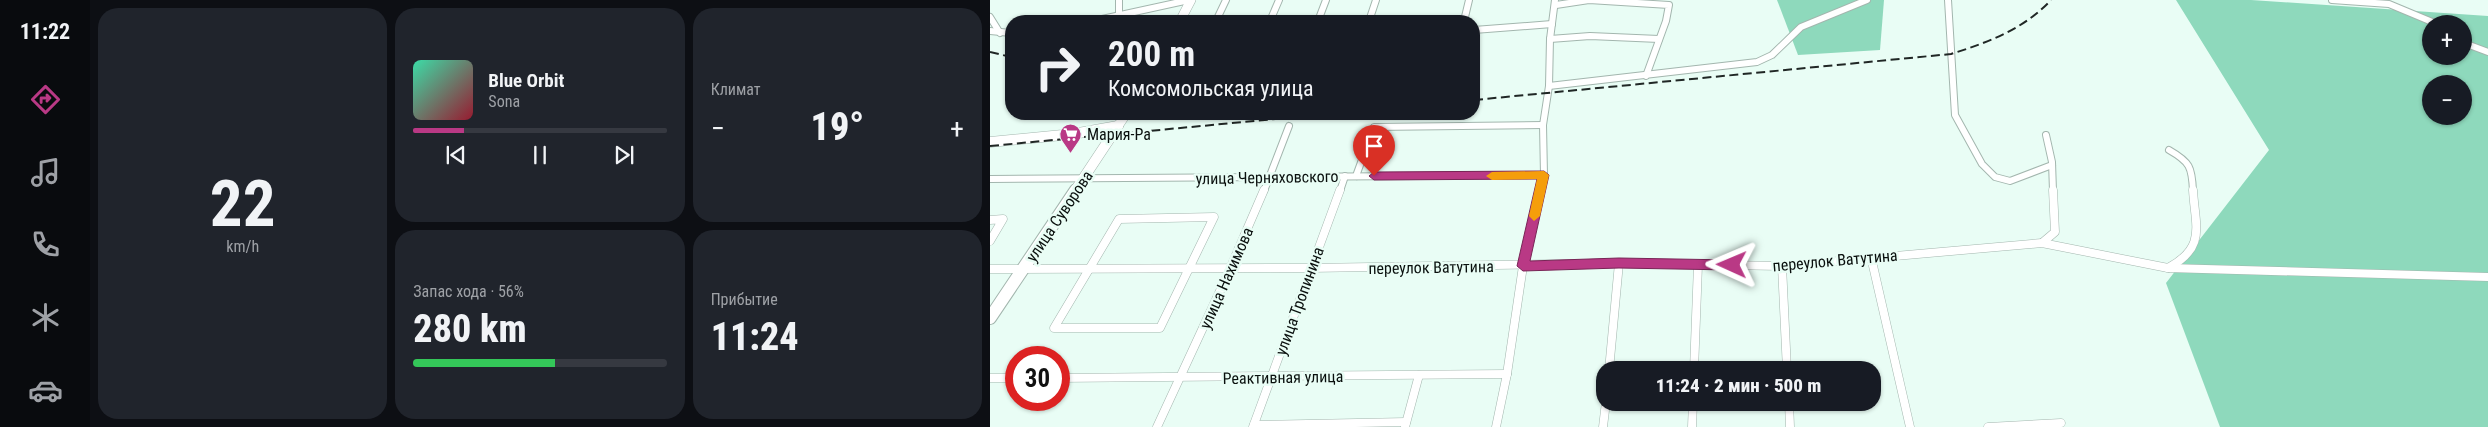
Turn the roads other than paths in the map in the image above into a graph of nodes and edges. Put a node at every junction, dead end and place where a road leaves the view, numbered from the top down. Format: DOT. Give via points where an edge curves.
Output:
graph roads {
  1 [pos="1118,0"];
  2 [pos="1190,0"];
  3 [pos="1226,0"];
  4 [pos="1279,0"];
  5 [pos="1326,0"];
  6 [pos="1376,0"];
  7 [pos="1469,0"];
  8 [pos="1867,0"];
  9 [pos="1948,0"];
  10 [pos="2332,0"];
  11 [pos="1556,2"];
  12 [pos="1119,15"];
  13 [pos="1183,15"];
  14 [pos="1219,15"];
  15 [pos="1273,15"];
  16 [pos="1320,15"];
  17 [pos="1370,15"];
  18 [pos="1465,15"];
  19 [pos="990,17"];
  20 [pos="2422,18"];
  21 [pos="1552,24"];
  22 [pos="1480,30"];
  23 [pos="990,31"];
  24 [pos="1000,33"];
  25 [pos="1005,33"];
  26 [pos="1550,39"];
  27 [pos="1659,39"];
  28 [pos="2472,46"];
  29 [pos="2488,52"];
  30 [pos="1646,76"];
  31 [pos="1549,86"];
  32 [pos="1122,120"];
  33 [pos="1543,125"];
  34 [pos="1118,126"];
  35 [pos="1289,126"];
  36 [pos="2046,135"];
  37 [pos="990,142"];
  38 [pos="2169,150"];
  39 [pos="2052,165"];
  40 [pos="1544,175"];
  41 [pos="1345,176"];
  42 [pos="1356,176"];
  43 [pos="1271,177"];
  44 [pos="990,179"];
  45 [pos="1083,180"];
  46 [pos="990,220"];
  47 [pos="990,241"];
  48 [pos="2042,243"];
  49 [pos="1870,257"];
  50 [pos="1619,263"];
  51 [pos="1698,265"];
  52 [pos="1523,266"];
  53 [pos="1782,266"];
  54 [pos="1190,267"];
  55 [pos="1232,267"];
  56 [pos="1090,268"];
  57 [pos="1310,268"];
  58 [pos="2168,268"];
  59 [pos="990,269"];
  60 [pos="1023,269"];
  61 [pos="2488,277"];
  62 [pos="990,318"];
  63 [pos="1610,361"];
  64 [pos="1694,361"];
  65 [pos="1787,361"];
  66 [pos="1507,374"];
  67 [pos="1419,375"];
  68 [pos="1271,377"];
  69 [pos="990,378"];
  70 [pos="1005,378"];
  71 [pos="1070,378"];
  72 [pos="1180,378"];
  73 [pos="1605,411"];
  74 [pos="1693,411"];
  75 [pos="1789,411"];
  76 [pos="2061,423"];
  77 [pos="1406,425"];
  78 [pos="1253,426"];
  79 [pos="1157,427"];
  80 [pos="1496,427"];
  81 [pos="1603,427"];
  82 [pos="1692,427"];
  83 [pos="1790,427"];
  84 [pos="1910,427"];
  85 [pos="1988,427"];
  1 -- 12 [label="street"];
  2 -- 12 [label="street"];
  2 -- 13 [label="street"];
  3 -- 14 [label="street"];
  4 -- 15 [label="street"];
  5 -- 16 [label="street"];
  6 -- 17 [label="street"];
  7 -- 18 [label="street"];
  8 -- 30 [label="street" via="1801,27 1772,55 1757,62"];
  9 -- 39 [label="street" via="1955,115 1982,164 1994,177 2010,181"];
  10 -- 20 [label="street" via="2389,4"];
  11 -- 21 [label="street"];
  11 -- 27 [label="street" via="1589,0 1669,5"];
  19 -- 24 [label="street"];
  21 -- 22 [label="street"];
  21 -- 26 [label="street"];
  23 -- 24 [label="street"];
  24 -- 25 [label="street"];
  26 -- 27 [label="street" via="1590,36"];
  26 -- 31 [label="street"];
  27 -- 30 [label="street"];
  28 -- 29 [label="street"];
  30 -- 31 [label="street"];
  31 -- 33 [label="street"];
  32 -- 34 [label="street, улица Суворова"];
  33 -- 40 [label="street"];
  33 -- 42 [label="street" via="1374,127"];
  34 -- 37 [label="main road"];
  34 -- 45 [label="main road, улица Суворова"];
  35 -- 43 [label="street, улица Нахимова"];
  36 -- 39 [label="street"];
  38 -- 58 [label="street" via="2186,159 2192,171 2198,234 2181,261"];
  39 -- 48 [label="street" via="2055,232"];
  40 -- 42 [label="street, улица Черняховского"];
  40 -- 52 [label="street"];
  41 -- 42 [label="street, улица Черняховского"];
  41 -- 43 [label="street, улица Черняховского"];
  41 -- 57 [label="street, улица Тропинина"];
  43 -- 45 [label="street, улица Черняховского"];
  43 -- 55 [label="street, улица Нахимова"];
  44 -- 45 [label="street, улица Черняховского"];
  45 -- 60 [label="main road, улица Суворова"];
  46 -- 47 [label="street" via="1003,219"];
  48 -- 49 [label="street, переулок Ватутина"];
  48 -- 58 [label="street, переулок Ватутина"];
  49 -- 53 [label="street, переулок Ватутина"];
  49 -- 84 [label="street"];
  50 -- 51 [label="street, переулок Ватутина"];
  50 -- 52 [label="street, переулок Ватутина"];
  50 -- 63 [label="street"];
  51 -- 53 [label="street, переулок Ватутина"];
  51 -- 64 [label="street"];
  52 -- 57 [label="street, переулок Ватутина"];
  52 -- 66 [label="street"];
  53 -- 65 [label="street"];
  54 -- 55 [label="street, переулок Ватутина"];
  54 -- 56 [label="street, переулок Ватутина"];
  54 -- 56 [label="street" via="1214,217 1120,219"];
  54 -- 56 [label="street" via="1160,328 1054,328"];
  55 -- 57 [label="street, переулок Ватутина"];
  55 -- 72 [label="street, улица Нахимова"];
  56 -- 60 [label="street, переулок Ватутина"];
  57 -- 68 [label="street, улица Тропинина"];
  58 -- 61 [label="street, переулок Ватутина"];
  59 -- 60 [label="street, переулок Ватутина"];
  60 -- 62 [label="main road, улица Суворова"];
  66 -- 67 [label="street, Реактивная улица"];
  66 -- 80 [label="street"];
  67 -- 68 [label="street, Реактивная улица"];
  67 -- 77 [label="street"];
  68 -- 72 [label="street, Реактивная улица"];
  68 -- 78 [label="street, улица Тропинина"];
  69 -- 70 [label="street"];
  71 -- 72 [label="street, Реактивная улица"];
  72 -- 79 [label="street, улица Нахимова"];
  73 -- 81 [label="street"];
  74 -- 82 [label="street"];
  75 -- 83 [label="street"];
  76 -- 85 [label="street"];
  77 -- 78 [label="street"];
}
